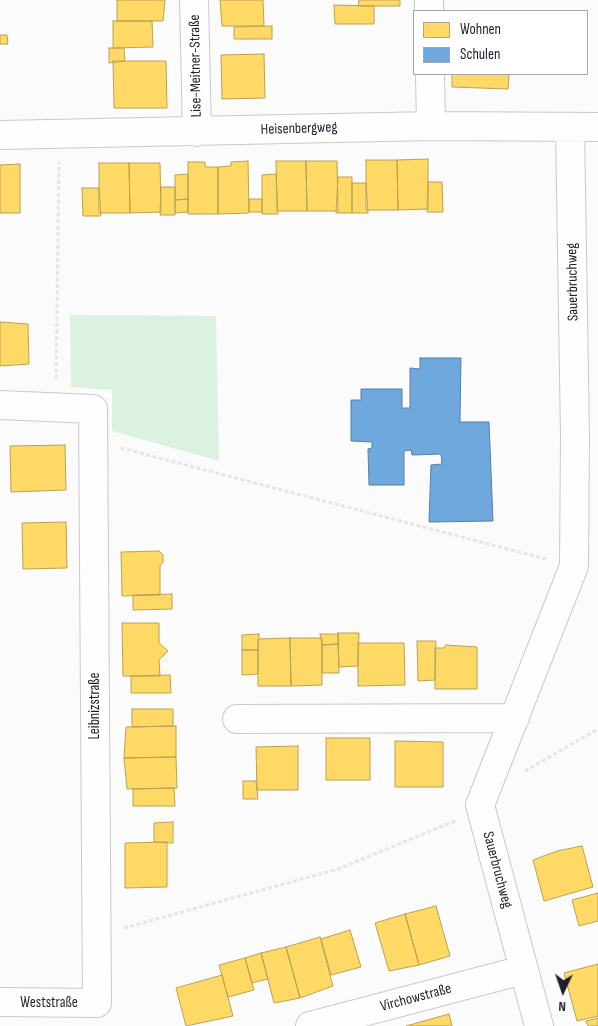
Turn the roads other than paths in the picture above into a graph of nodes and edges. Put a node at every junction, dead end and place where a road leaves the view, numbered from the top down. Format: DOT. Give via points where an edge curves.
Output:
graph roads {
  1 [pos="194,0"];
  2 [pos="430,75"];
  3 [pos="431,126"];
  4 [pos="570,127"];
  5 [pos="598,127"];
  6 [pos="197,132"];
  7 [pos="0,135"];
  8 [pos="0,405"];
  9 [pos="586,437"];
  10 [pos="515,718"];
  11 [pos="237,719"];
  12 [pos="523,970"];
  13 [pos="0,1002"];
  14 [pos="97,1003"];
  15 [pos="310,1026"];
  16 [pos="539,1026"];
  1 -- 6 [label="street, Lise-Meitner-Straße"];
  2 -- 3 [label="street"];
  3 -- 4 [label="street, Heisenbergweg"];
  3 -- 6 [label="street, Heisenbergweg"];
  4 -- 5 [label="street, Heisenbergweg"];
  4 -- 9 [label="street, Sauerbruchweg"];
  6 -- 7 [label="street, Heisenbergweg"];
  8 -- 14 [label="street, Leibnizstraße" via="93,409"];
  9 -- 10 [label="street, Sauerbruchweg" via="574,566"];
  10 -- 11 [label="street"];
  10 -- 12 [label="street, Sauerbruchweg" via="480,805"];
  12 -- 15 [label="street, Virchowstraße"];
  12 -- 16 [label="street, Sauerbruchweg"];
  13 -- 14 [label="street, Weststraße"];
}
